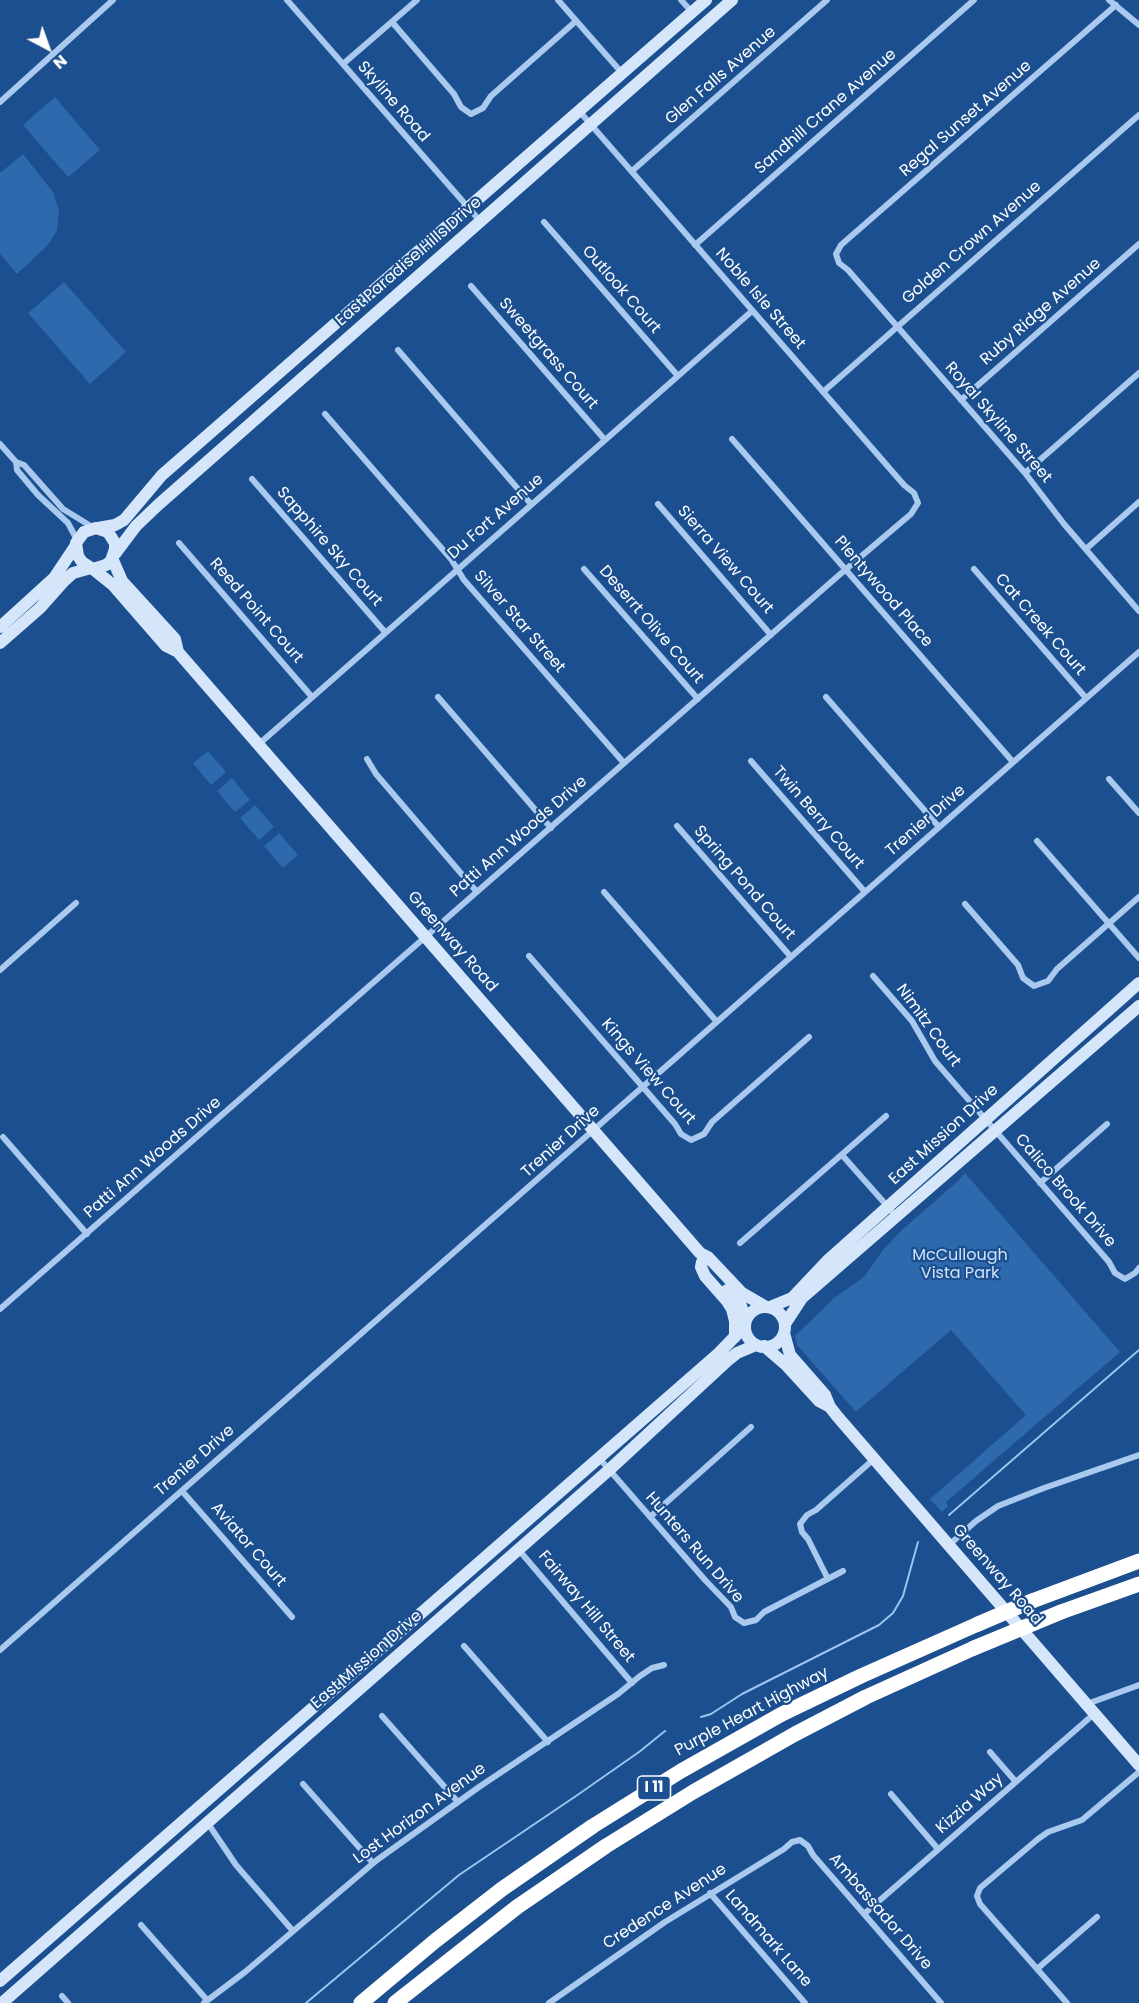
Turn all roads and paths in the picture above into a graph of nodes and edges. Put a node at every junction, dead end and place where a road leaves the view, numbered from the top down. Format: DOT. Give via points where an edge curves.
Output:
graph roads {
  1 [pos="113,0"];
  2 [pos="287,0"];
  3 [pos="417,0"];
  4 [pos="558,0"];
  5 [pos="681,0"];
  6 [pos="706,0"];
  7 [pos="732,0"];
  8 [pos="827,0"];
  9 [pos="974,0"];
  10 [pos="1109,0"];
  11 [pos="1116,6"];
  12 [pos="692,12"];
  13 [pos="576,21"];
  14 [pos="392,22"];
  15 [pos="1139,25"];
  16 [pos="343,64"];
  17 [pos="622,74"];
  18 [pos="0,102"];
  19 [pos="580,112"];
  20 [pos="1139,115"];
  21 [pos="591,124"];
  22 [pos="632,171"];
  23 [pos="468,208"];
  24 [pos="480,221"];
  25 [pos="544,222"];
  26 [pos="1139,244"];
  27 [pos="695,245"];
  28 [pos="836,254"];
  29 [pos="471,285"];
  30 [pos="753,311"];
  31 [pos="897,326"];
  32 [pos="398,350"];
  33 [pos="1139,373"];
  34 [pos="678,376"];
  35 [pos="823,392"];
  36 [pos="961,400"];
  37 [pos="325,414"];
  38 [pos="732,439"];
  39 [pos="605,440"];
  40 [pos="0,444"];
  41 [pos="15,462"];
  42 [pos="1024,473"];
  43 [pos="252,479"];
  44 [pos="1139,502"];
  45 [pos="918,503"];
  46 [pos="531,504"];
  47 [pos="658,504"];
  48 [pos="95,528"];
  49 [pos="77,543"];
  50 [pos="179,543"];
  51 [pos="1086,549"];
  52 [pos="113,557"];
  53 [pos="92,568"];
  54 [pos="974,568"];
  55 [pos="457,569"];
  56 [pos="584,569"];
  57 [pos="845,570"];
  58 [pos="1139,610"];
  59 [pos="0,627"];
  60 [pos="385,632"];
  61 [pos="771,634"];
  62 [pos="0,643"];
  63 [pos="178,652"];
  64 [pos="1139,652"];
  65 [pos="312,697"];
  66 [pos="438,697"];
  67 [pos="826,697"];
  68 [pos="1086,698"];
  69 [pos="698,699"];
  70 [pos="259,744"];
  71 [pos="367,759"];
  72 [pos="751,761"];
  73 [pos="1013,762"];
  74 [pos="624,764"];
  75 [pos="1109,779"];
  76 [pos="1139,813"];
  77 [pos="677,826"];
  78 [pos="939,827"];
  79 [pos="550,828"];
  80 [pos="1037,841"];
  81 [pos="477,892"];
  82 [pos="604,892"];
  83 [pos="865,892"];
  84 [pos="1139,897"];
  85 [pos="76,903"];
  86 [pos="965,904"];
  87 [pos="1109,924"];
  88 [pos="426,937"];
  89 [pos="529,956"];
  90 [pos="791,957"];
  91 [pos="1139,958"];
  92 [pos="0,970"];
  93 [pos="873,976"];
  94 [pos="1139,983"];
  95 [pos="1139,1006"];
  96 [pos="717,1022"];
  97 [pos="809,1037"];
  98 [pos="643,1087"];
  99 [pos="886,1116"];
  100 [pos="985,1119"];
  101 [pos="1107,1124"];
  102 [pos="594,1131"];
  103 [pos="995,1131"];
  104 [pos="3,1137"];
  105 [pos="842,1155"];
  106 [pos="1040,1183"];
  107 [pos="892,1212"];
  108 [pos="87,1234"];
  109 [pos="740,1243"];
  110 [pos="701,1258"];
  111 [pos="1139,1268"];
  112 [pos="768,1307"];
  113 [pos="0,1309"];
  114 [pos="746,1323"];
  115 [pos="784,1329"];
  116 [pos="735,1337"];
  117 [pos="760,1346"];
  118 [pos="830,1407"];
  119 [pos="752,1427"];
  120 [pos="1139,1455"];
  121 [pos="599,1458"];
  122 [pos="874,1459"];
  123 [pos="609,1470"];
  124 [pos="182,1491"];
  125 [pos="650,1517"];
  126 [pos="949,1545"];
  127 [pos="518,1549"];
  128 [pos="1139,1561"];
  129 [pos="843,1571"];
  130 [pos="828,1579"];
  131 [pos="1139,1584"];
  132 [pos="292,1617"];
  133 [pos="464,1646"];
  134 [pos="0,1650"];
  135 [pos="664,1665"];
  136 [pos="632,1683"];
  137 [pos="1139,1685"];
  138 [pos="1091,1709"];
  139 [pos="382,1716"];
  140 [pos="278,1737"];
  141 [pos="548,1742"];
  142 [pos="990,1752"];
  143 [pos="1139,1765"];
  144 [pos="1139,1772"];
  145 [pos="1016,1782"];
  146 [pos="303,1784"];
  147 [pos="891,1794"];
  148 [pos="458,1802"];
  149 [pos="207,1822"];
  150 [pos="800,1840"];
  151 [pos="938,1849"];
  152 [pos="373,1863"];
  153 [pos="710,1893"];
  154 [pos="864,1914"];
  155 [pos="1097,1917"];
  156 [pos="141,1925"];
  157 [pos="293,1931"];
  158 [pos="1037,1969"];
  159 [pos="0,1981"];
  160 [pos="62,1996"];
  161 [pos="206,2002"];
  162 [pos="2,2003"];
  163 [pos="68,2003"];
  164 [pos="362,2003"];
  165 [pos="394,2003"];
  166 [pos="549,2003"];
  167 [pos="805,2003"];
  168 [pos="941,2003"];
  169 [pos="1067,2003"];
  1 -- 18 [label="street"];
  2 -- 16 [label="street, Skyline Road"];
  3 -- 14 [label="street"];
  4 -- 13 [label="street"];
  5 -- 12 [label="street"];
  6 -- 12 [label="street, East Paradise Hills Drive"];
  7 -- 21 [label="street, East Paradise Hills Drive"];
  8 -- 22 [label="street, Glen Falls Avenue"];
  9 -- 27 [label="street, Sandhill Crane Avenue"];
  10 -- 11 [label="street"];
  11 -- 15 [label="street"];
  11 -- 28 [label="street, Regal Sunset Avenue" via="840,245"];
  12 -- 17 [label="street, East Paradise Hills Drive"];
  13 -- 14 [label="street" via="491,96 483,108 471,114 460,107 454,94"];
  13 -- 17 [label="street"];
  14 -- 16 [label="street"];
  16 -- 23 [label="street, Skyline Road"];
  17 -- 19 [label="street, East Paradise Hills Drive"];
  19 -- 21 [label="street, Noble Isle Street"];
  19 -- 23 [label="street, East Paradise Hills Drive"];
  20 -- 31 [label="street, Golden Crown Avenue"];
  21 -- 22 [label="street, Noble Isle Street"];
  21 -- 24 [label="street, East Paradise Hills Drive"];
  22 -- 27 [label="street, Noble Isle Street"];
  23 -- 24 [label="street, Skyline Road"];
  23 -- 48 [label="street, East Paradise Hills Drive" via="162,475 124,520"];
  24 -- 52 [label="street, East Paradise Hills Drive" via="141,520"];
  25 -- 34 [label="street, Outlook Court"];
  26 -- 36 [label="street, Ruby Ridge Avenue"];
  27 -- 30 [label="street, Noble Isle Street"];
  28 -- 31 [label="street, Royal Skyline Street" via="839,263"];
  29 -- 39 [label="street, Sweetgrass Court"];
  30 -- 34 [label="street, Du Fort Avenue"];
  30 -- 35 [label="street, Noble Isle Street"];
  31 -- 35 [label="street, Golden Crown Avenue"];
  31 -- 36 [label="street, Royal Skyline Street"];
  32 -- 46 [label="street"];
  33 -- 42 [label="street"];
  34 -- 39 [label="street, Du Fort Avenue"];
  35 -- 45 [label="street, Noble Isle Street" via="914,493"];
  36 -- 42 [label="street, Royal Skyline Street"];
  37 -- 55 [label="street, Silver Star Street"];
  38 -- 57 [label="street, Plentywood Place"];
  39 -- 46 [label="street, Du Fort Avenue"];
  40 -- 41 [label="street"];
  41 -- 48 [label="street" via="24,465 63,509"];
  41 -- 49 [label="street" via="38,495 68,523"];
  42 -- 51 [label="street, Royal Skyline Street"];
  43 -- 60 [label="street, Sapphire Sky Court"];
  44 -- 51 [label="street"];
  45 -- 57 [label="street, Patti Ann Woods Drive" via="912,514"];
  46 -- 55 [label="street, Du Fort Avenue"];
  47 -- 61 [label="street, Sierra View Court"];
  48 -- 49 [label="street" via="84,532"];
  48 -- 52 [label="street" via="112,537 116,549"];
  49 -- 53 [label="street" via="78,556"];
  49 -- 59 [label="street" via="54,578"];
  50 -- 65 [label="street, Reed Point Court"];
  51 -- 58 [label="street, Royal Skyline Street"];
  52 -- 53 [label="street" via="106,565"];
  52 -- 63 [label="street, Greenway Road" via="122,581 175,639"];
  53 -- 62 [label="street" via="64,580 40,608"];
  53 -- 63 [label="street, Greenway Road" via="113,585 166,646"];
  54 -- 68 [label="street, Cat Creek Court"];
  55 -- 60 [label="street, Du Fort Avenue"];
  55 -- 74 [label="street, Silver Star Street"];
  56 -- 69 [label="street, Deserrt Olive Court"];
  57 -- 61 [label="street, Patti Ann Woods Drive"];
  57 -- 73 [label="street, Plentywood Place"];
  60 -- 65 [label="street, Du Fort Avenue"];
  61 -- 69 [label="street, Patti Ann Woods Drive"];
  63 -- 70 [label="street, Greenway Road"];
  64 -- 68 [label="street, Trenier Drive"];
  65 -- 70 [label="street, Du Fort Avenue"];
  66 -- 79 [label="street"];
  67 -- 78 [label="street"];
  68 -- 73 [label="street, Trenier Drive"];
  69 -- 74 [label="street, Patti Ann Woods Drive"];
  70 -- 88 [label="street, Greenway Road"];
  71 -- 81 [label="street"];
  72 -- 83 [label="street, Twin Berry Court"];
  73 -- 78 [label="street, Trenier Drive"];
  74 -- 79 [label="street, Patti Ann Woods Drive"];
  75 -- 76 [label="street"];
  77 -- 90 [label="street, Spring Pond Court"];
  78 -- 83 [label="street, Trenier Drive"];
  79 -- 81 [label="street, Patti Ann Woods Drive"];
  80 -- 87 [label="street"];
  81 -- 88 [label="street, Patti Ann Woods Drive"];
  82 -- 96 [label="street"];
  83 -- 90 [label="street, Trenier Drive"];
  84 -- 87 [label="street"];
  85 -- 92 [label="street"];
  86 -- 87 [label="street" via="1018,965 1023,978 1034,986 1048,981"];
  87 -- 91 [label="street"];
  88 -- 102 [label="street, Greenway Road"];
  88 -- 108 [label="street, Patti Ann Woods Drive"];
  89 -- 98 [label="street, Kings View Court"];
  90 -- 96 [label="street, Trenier Drive"];
  93 -- 100 [label="street, Nimitz Court" via="912,1021 935,1061"];
  94 -- 100 [label="street, East Mission Drive"];
  95 -- 103 [label="street, East Mission Drive"];
  96 -- 98 [label="street, Trenier Drive"];
  97 -- 98 [label="street, Kings View Court" via="712,1122 704,1134 691,1140 681,1134"];
  98 -- 102 [label="street, Trenier Drive"];
  99 -- 105 [label="street"];
  100 -- 103 [label="street, Calico Brook Drive"];
  100 -- 107 [label="street, East Mission Drive"];
  101 -- 106 [label="street"];
  102 -- 110 [label="street, Greenway Road"];
  102 -- 124 [label="street, Trenier Drive"];
  103 -- 106 [label="street, Calico Brook Drive"];
  103 -- 107 [label="street, East Mission Drive"];
  104 -- 108 [label="street"];
  105 -- 107 [label="street"];
  105 -- 109 [label="street"];
  106 -- 111 [label="street, Calico Brook Drive" via="1115,1273 1125,1279"];
  107 -- 112 [label="street, East Mission Drive" via="827,1261 792,1298"];
  107 -- 115 [label="street, East Mission Drive" via="802,1298"];
  108 -- 113 [label="street, Patti Ann Woods Drive"];
  110 -- 112 [label="street, Greenway Road" via="708,1257 742,1293"];
  110 -- 114 [label="street, Greenway Road" via="737,1299"];
  110 -- 116 [label="street" via="705,1275 732,1310"];
  112 -- 114 [label="street" via="754,1311"];
  112 -- 115 [label="street" via="779,1312"];
  114 -- 116 [label="street, East Mission Drive"];
  114 -- 117 [label="street" via="749,1338"];
  115 -- 117 [label="street" via="777,1342"];
  115 -- 118 [label="street, Greenway Road" via="790,1355 825,1395"];
  116 -- 121 [label="street, East Mission Drive"];
  117 -- 118 [label="street, Greenway Road"];
  117 -- 123 [label="street, East Mission Drive" via="732,1357"];
  118 -- 122 [label="street, Greenway Road"];
  119 -- 125 [label="street"];
  120 -- 126 [label="street" via="998,1506"];
  121 -- 123 [label="street, Hunters Run Drive"];
  121 -- 140 [label="street, East Mission Drive"];
  122 -- 126 [label="street, Greenway Road"];
  122 -- 130 [label="street" via="800,1524"];
  123 -- 125 [label="street, Hunters Run Drive"];
  123 -- 127 [label="street, East Mission Drive"];
  124 -- 132 [label="street, Aviator Court"];
  124 -- 134 [label="street, Trenier Drive"];
  125 -- 130 [label="street, Hunters Run Drive" via="744,1623"];
  126 -- 138 [label="street, Greenway Road"];
  127 -- 136 [label="street, Fairway Hill Street"];
  127 -- 149 [label="street, East Mission Drive"];
  128 -- 164 [label="highway, Purple Heart Highway / I 11, bridge" via="1032,1601 861,1676 782,1714 681,1771 502,1889"];
  129 -- 130 [label="street, Hunters Run Drive"];
  131 -- 165 [label="highway, I 11, bridge" via="974,1648 795,1734 693,1792 516,1907"];
  133 -- 141 [label="street"];
  135 -- 136 [label="street, Lost Horizon Avenue" via="652,1668"];
  136 -- 141 [label="street, Lost Horizon Avenue"];
  137 -- 138 [label="street"];
  138 -- 143 [label="street, Greenway Road"];
  138 -- 145 [label="street, Kizzia Way"];
  139 -- 148 [label="street"];
  140 -- 149 [label="street" via="266,1756 210,1804 204,1814"];
  140 -- 159 [label="street, East Mission Drive"];
  141 -- 148 [label="street, Lost Horizon Avenue"];
  142 -- 145 [label="street"];
  144 -- 158 [label="street" via="1082,1820 1038,1839 980,1888 980,1904"];
  145 -- 151 [label="street, Kizzia Way"];
  146 -- 152 [label="street"];
  147 -- 151 [label="street"];
  148 -- 152 [label="street, Lost Horizon Avenue"];
  149 -- 157 [label="street" via="236,1865"];
  149 -- 162 [label="street, East Mission Drive"];
  150 -- 153 [label="street, Credence Avenue"];
  150 -- 154 [label="street, Ambassador Drive"];
  151 -- 154 [label="street, Kizzia Way"];
  152 -- 157 [label="street, Lost Horizon Avenue"];
  153 -- 166 [label="street, Credence Avenue"];
  153 -- 167 [label="street, Landmark Lane"];
  154 -- 168 [label="street, Ambassador Drive"];
  155 -- 158 [label="street"];
  156 -- 161 [label="street"];
  157 -- 161 [label="street, Lost Horizon Avenue"];
  158 -- 169 [label="street"];
  160 -- 163 [label="street"];
}
